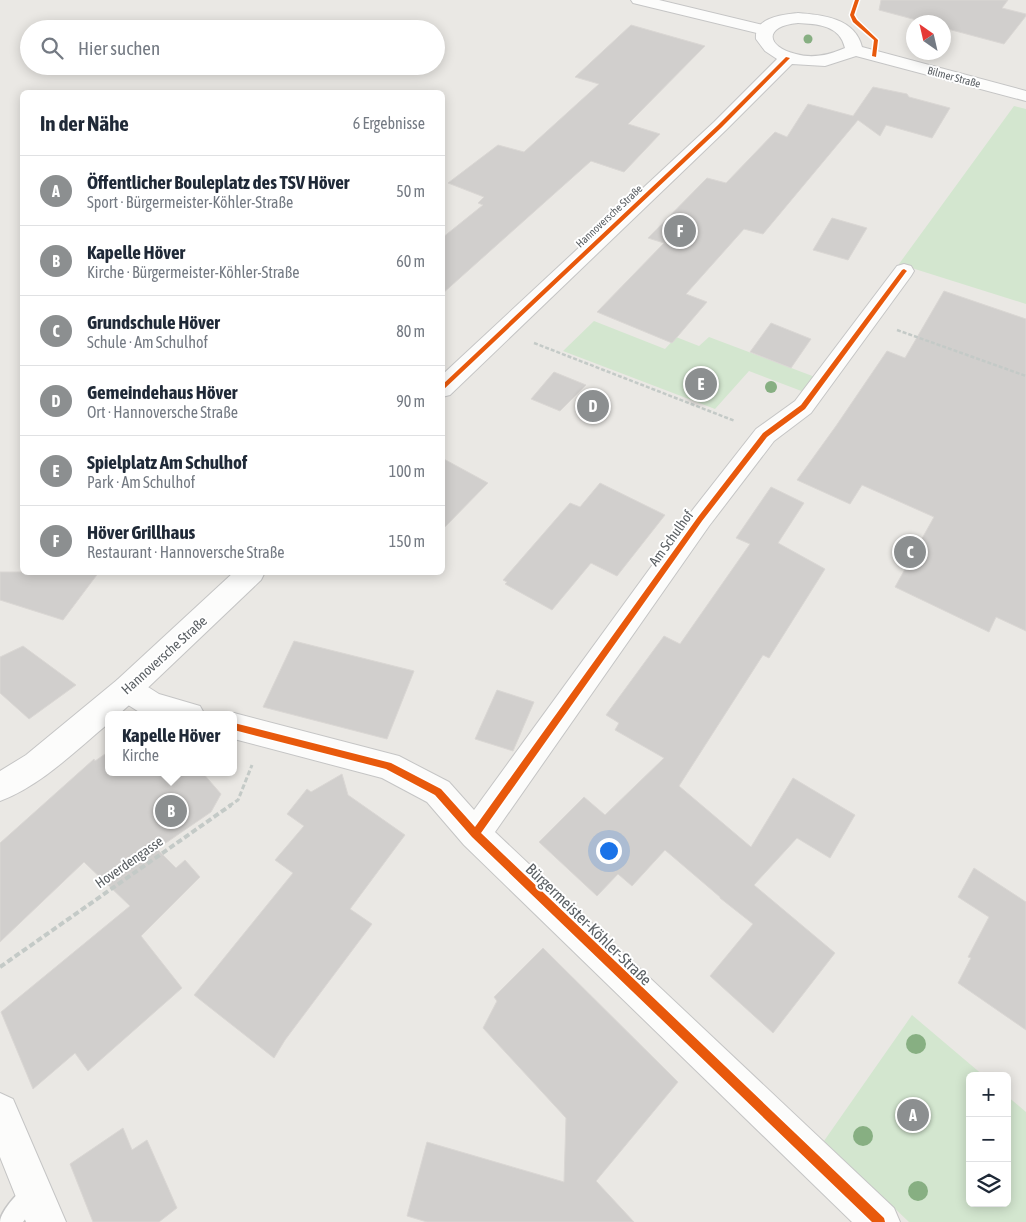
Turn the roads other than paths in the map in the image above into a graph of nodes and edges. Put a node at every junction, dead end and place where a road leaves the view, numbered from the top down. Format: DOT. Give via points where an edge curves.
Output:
graph roads {
  1 [pos="639,0"];
  2 [pos="766,30"];
  3 [pos="854,50"];
  4 [pos="788,58"];
  5 [pos="1026,96"];
  6 [pos="904,272"];
  7 [pos="445,386"];
  8 [pos="249,575"];
  9 [pos="127,689"];
  10 [pos="175,711"];
  11 [pos="249,730"];
  12 [pos="0,787"];
  13 [pos="475,834"];
  14 [pos="0,1112"];
  15 [pos="40,1207"];
  16 [pos="9,1222"];
  17 [pos="880,1222"];
  1 -- 2 [label="street"];
  2 -- 3 [label="street" via="772,24 817,12 850,35"];
  2 -- 4 [label="street" via="766,44"];
  3 -- 4 [label="street" via="822,61"];
  3 -- 5 [label="street, Bilmer Straße"];
  4 -- 7 [label="street, Hannoversche Straße"];
  6 -- 13 [label="street, Am Schulhof" via="802,407 765,435 700,519"];
  8 -- 9 [label="street, Hannoversche Straße"];
  9 -- 10 [label="street" via="152,705"];
  9 -- 12 [label="street, Hannoversche Straße" via="37,765"];
  11 -- 13 [label="street, Bürgermeister-Köhler-Straße" via="388,766 438,792"];
  13 -- 17 [label="street, Bürgermeister-Köhler-Straße"];
  14 -- 15 [label="street"];
  15 -- 16 [label="lane"];
}
